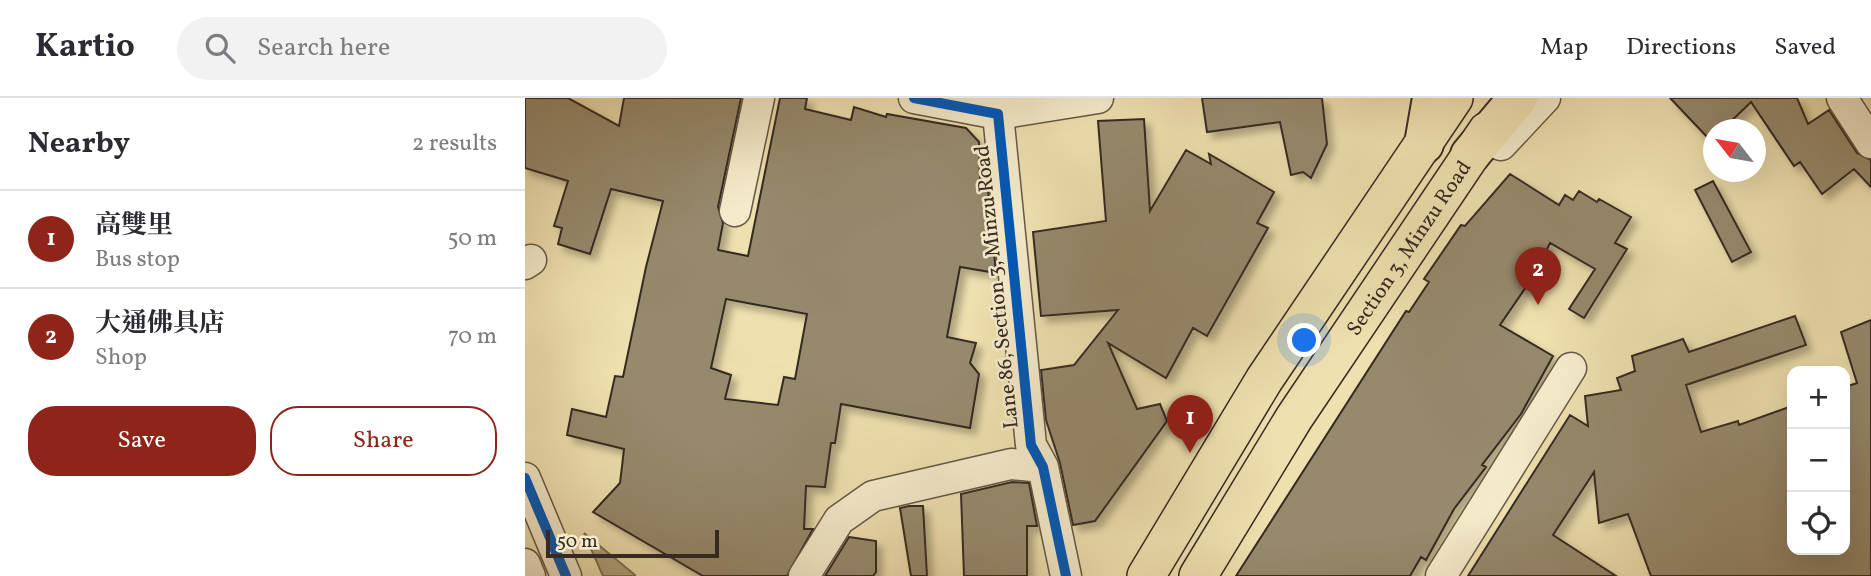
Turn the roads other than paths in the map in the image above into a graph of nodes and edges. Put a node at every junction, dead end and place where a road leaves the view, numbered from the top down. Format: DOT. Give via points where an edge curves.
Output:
graph roads {
  1 [pos="759,98"];
  2 [pos="914,98"];
  3 [pos="1098,98"];
  4 [pos="1432,98"];
  5 [pos="1454,98"];
  6 [pos="1509,98"];
  7 [pos="1518,98"];
  8 [pos="1545,98"];
  9 [pos="1842,98"];
  10 [pos="999,106"];
  11 [pos="1871,143"];
  12 [pos="1424,145"];
  13 [pos="1470,155"];
  14 [pos="735,211"];
  15 [pos="1415,237"];
  16 [pos="1571,368"];
  17 [pos="1043,467"];
  18 [pos="525,478"];
  19 [pos="525,564"];
  20 [pos="530,576"];
  21 [pos="566,576"];
  22 [pos="804,576"];
  23 [pos="1066,576"];
  24 [pos="1146,576"];
  25 [pos="1198,576"];
  26 [pos="1441,576"];
  1 -- 14 [label="street"];
  2 -- 10 [label="street"];
  3 -- 10 [label="street"];
  4 -- 12 [label="highway"];
  5 -- 12 [label="main road"];
  6 -- 13 [label="main road, Section 3, Minzu Road"];
  7 -- 13 [label="highway"];
  8 -- 15 [label="street"];
  9 -- 11 [label="street"];
  10 -- 17 [label="street, Lane 86, Section 3, Minzu Road" via="1031,445"];
  12 -- 24 [label="main road" via="1264,380"];
  13 -- 15 [label="main road, Section 3, Minzu Road"];
  15 -- 25 [label="main road, Section 3, Minzu Road" via="1294,418"];
  16 -- 26 [label="street"];
  17 -- 22 [label="street" via="1011,464 873,496 839,520"];
  17 -- 23 [label="street, Lane 86, Section 3, Minzu Road"];
  18 -- 21 [label="street"];
  19 -- 20 [label="street"];
}
